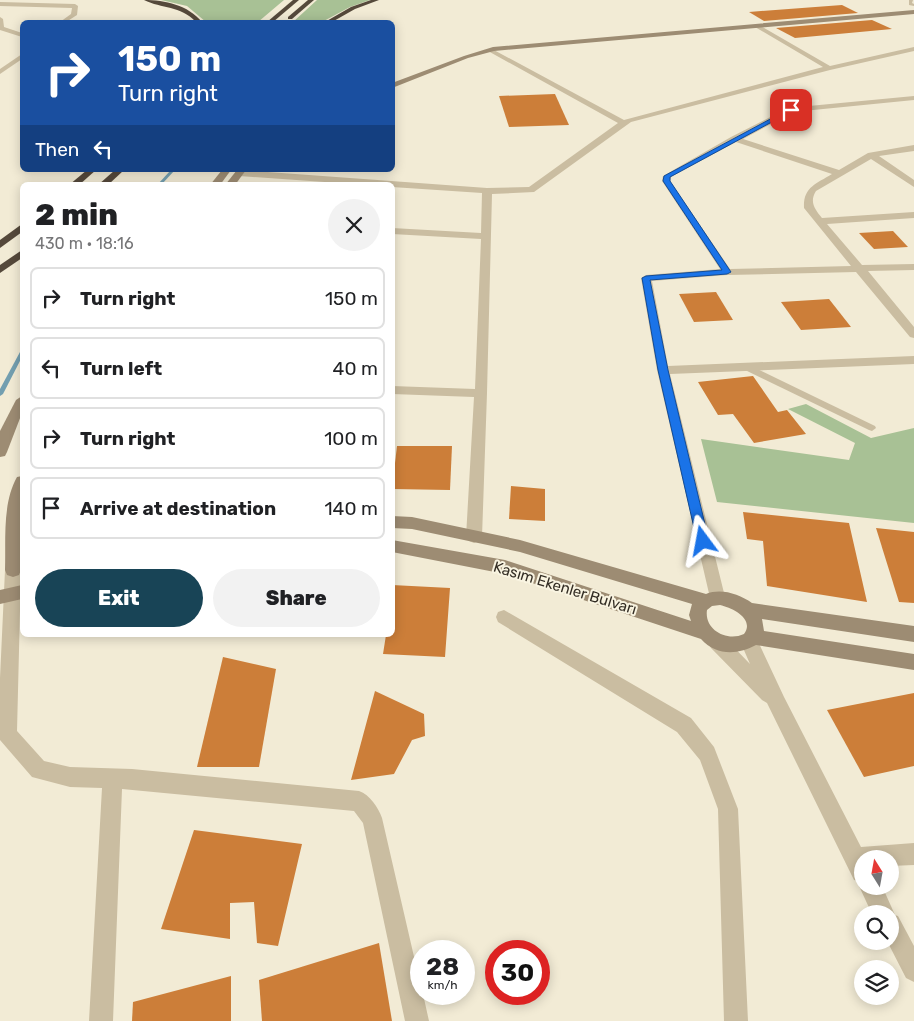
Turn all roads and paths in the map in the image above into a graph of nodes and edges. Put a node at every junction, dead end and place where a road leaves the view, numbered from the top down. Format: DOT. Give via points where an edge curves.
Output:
graph roads {
  1 [pos="147,0"];
  2 [pos="296,0"];
  3 [pos="311,0"];
  4 [pos="376,0"];
  5 [pos="910,0"];
  6 [pos="0,4"];
  7 [pos="914,6"];
  8 [pos="914,12"];
  9 [pos="0,19"];
  10 [pos="66,20"];
  11 [pos="197,20"];
  12 [pos="272,20"];
  13 [pos="288,20"];
  14 [pos="332,20"];
  15 [pos="756,26"];
  16 [pos="20,34"];
  17 [pos="914,49"];
  18 [pos="490,50"];
  19 [pos="20,57"];
  20 [pos="829,68"];
  21 [pos="0,72"];
  22 [pos="395,77"];
  23 [pos="395,85"];
  24 [pos="914,98"];
  25 [pos="624,123"];
  26 [pos="734,139"];
  27 [pos="914,148"];
  28 [pos="871,155"];
  29 [pos="89,172"];
  30 [pos="118,172"];
  31 [pos="225,172"];
  32 [pos="240,172"];
  33 [pos="838,173"];
  34 [pos="77,182"];
  35 [pos="106,182"];
  36 [pos="217,182"];
  37 [pos="232,182"];
  38 [pos="370,182"];
  39 [pos="395,184"];
  40 [pos="914,184"];
  41 [pos="487,191"];
  42 [pos="914,215"];
  43 [pos="821,221"];
  44 [pos="20,229"];
  45 [pos="395,231"];
  46 [pos="486,236"];
  47 [pos="0,245"];
  48 [pos="20,255"];
  49 [pos="914,267"];
  50 [pos="860,269"];
  51 [pos="0,270"];
  52 [pos="727,272"];
  53 [pos="914,334"];
  54 [pos="914,360"];
  55 [pos="746,367"];
  56 [pos="663,370"];
  57 [pos="395,390"];
  58 [pos="481,393"];
  59 [pos="20,404"];
  60 [pos="872,428"];
  61 [pos="0,452"];
  62 [pos="20,488"];
  63 [pos="395,522"];
  64 [pos="474,537"];
  65 [pos="395,547"];
  66 [pos="12,571"];
  67 [pos="11,594"];
  68 [pos="711,600"];
  69 [pos="748,610"];
  70 [pos="504,617"];
  71 [pos="914,634"];
  72 [pos="711,637"];
  73 [pos="751,639"];
  74 [pos="914,662"];
  75 [pos="777,703"];
  76 [pos="112,778"];
  77 [pos="914,854"];
  78 [pos="854,855"];
  79 [pos="899,857"];
  80 [pos="899,941"];
  81 [pos="914,970"];
  82 [pos="101,1021"];
  83 [pos="418,1021"];
  84 [pos="736,1021"];
  1 -- 11 [label="highway" via="178,8"];
  2 -- 12 [label="highway"];
  3 -- 13 [label="highway"];
  4 -- 14 [label="highway"];
  5 -- 7 [label="lane"];
  6 -- 10 [label="street" via="75,6 74,15"];
  7 -- 22 [label="street" via="495,44 462,51"];
  8 -- 15 [label="street"];
  9 -- 16 [label="street" via="0,28"];
  15 -- 18 [label="street"];
  15 -- 20 [label="street"];
  17 -- 20 [label="street"];
  18 -- 23 [label="street"];
  18 -- 25 [label="street"];
  19 -- 21 [label="street"];
  20 -- 25 [label="street"];
  24 -- 26 [label="street" via="791,110"];
  25 -- 41 [label="street" via="531,190"];
  26 -- 33 [label="street"];
  26 -- 52 [label="street" via="667,176 666,181"];
  27 -- 28 [label="street"];
  28 -- 33 [label="street"];
  28 -- 40 [label="street"];
  29 -- 34 [label="highway"];
  30 -- 35 [label="highway"];
  31 -- 36 [label="street"];
  32 -- 37 [label="street"];
  32 -- 38 [label="street"];
  33 -- 43 [label="street" via="813,189 808,197 809,208"];
  39 -- 41 [label="street"];
  41 -- 46 [label="street"];
  42 -- 43 [label="street"];
  43 -- 50 [label="street"];
  44 -- 47 [label="highway"];
  45 -- 46 [label="street"];
  46 -- 58 [label="street"];
  48 -- 51 [label="highway"];
  49 -- 50 [label="street"];
  50 -- 52 [label="street"];
  50 -- 53 [label="street"];
  52 -- 56 [label="street" via="646,278"];
  54 -- 55 [label="street"];
  55 -- 56 [label="street"];
  55 -- 60 [label="lane"];
  56 -- 68 [label="street"];
  57 -- 58 [label="street"];
  58 -- 64 [label="street"];
  59 -- 61 [label="street" via="6,431"];
  62 -- 66 [label="street" via="15,506"];
  63 -- 64 [label="street, Kasım Ekenler Bulvarı"];
  64 -- 68 [label="street, Kasım Ekenler Bulvarı" via="520,546"];
  65 -- 72 [label="street, Kasım Ekenler Bulvarı" via="505,567"];
  66 -- 67 [label="street"];
  67 -- 76 [label="street" via="7,734 39,770 70,777"];
  68 -- 69 [label="street, Kasım Ekenler Bulvarı" via="730,598"];
  68 -- 72 [label="street" via="702,605 698,615"];
  69 -- 71 [label="street, Kasım Ekenler Bulvarı"];
  69 -- 73 [label="street" via="756,627"];
  70 -- 84 [label="street" via="684,724 707,754 728,809"];
  72 -- 73 [label="street, Kasım Ekenler Bulvarı" via="731,646"];
  72 -- 75 [label="street"];
  73 -- 74 [label="street, Kasım Ekenler Bulvarı"];
  73 -- 75 [label="street"];
  75 -- 78 [label="street"];
  76 -- 82 [label="street"];
  76 -- 83 [label="street" via="359,801 372,818"];
  77 -- 79 [label="street"];
  80 -- 81 [label="street"];
}
